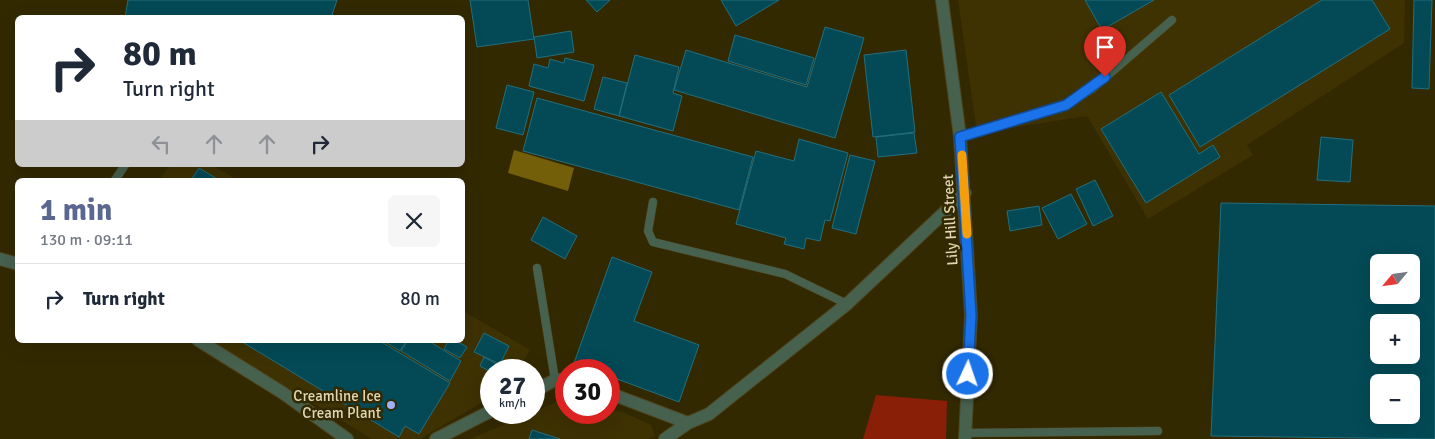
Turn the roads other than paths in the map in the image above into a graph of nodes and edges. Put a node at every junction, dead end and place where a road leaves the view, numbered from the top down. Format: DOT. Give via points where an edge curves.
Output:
graph roads {
  1 [pos="942,0"];
  2 [pos="1172,20"];
  3 [pos="960,137"];
  4 [pos="124,167"];
  5 [pos="116,178"];
  6 [pos="965,193"];
  7 [pos="652,202"];
  8 [pos="0,259"];
  9 [pos="15,263"];
  10 [pos="537,268"];
  11 [pos="847,304"];
  12 [pos="203,343"];
  13 [pos="556,359"];
  14 [pos="620,397"];
  15 [pos="480,417"];
  16 [pos="688,424"];
  17 [pos="1158,431"];
  18 [pos="965,436"];
  19 [pos="347,439"];
  20 [pos="436,439"];
  21 [pos="665,439"];
  1 -- 3 [label="street, Lily Hill Street"];
  2 -- 3 [label="lane" via="1092,88 1066,105"];
  3 -- 6 [label="street, Lily Hill Street"];
  4 -- 5 [label="lane"];
  6 -- 11 [label="street"];
  6 -- 18 [label="street, Lily Hill Street" via="971,315"];
  7 -- 11 [label="lane" via="648,231 653,242 785,274"];
  8 -- 9 [label="street"];
  10 -- 13 [label="lane"];
  11 -- 16 [label="street" via="709,414"];
  12 -- 19 [label="street" via="283,393"];
  14 -- 16 [label="street"];
  15 -- 20 [label="street"];
  16 -- 21 [label="street"];
  17 -- 18 [label="lane"];
}
